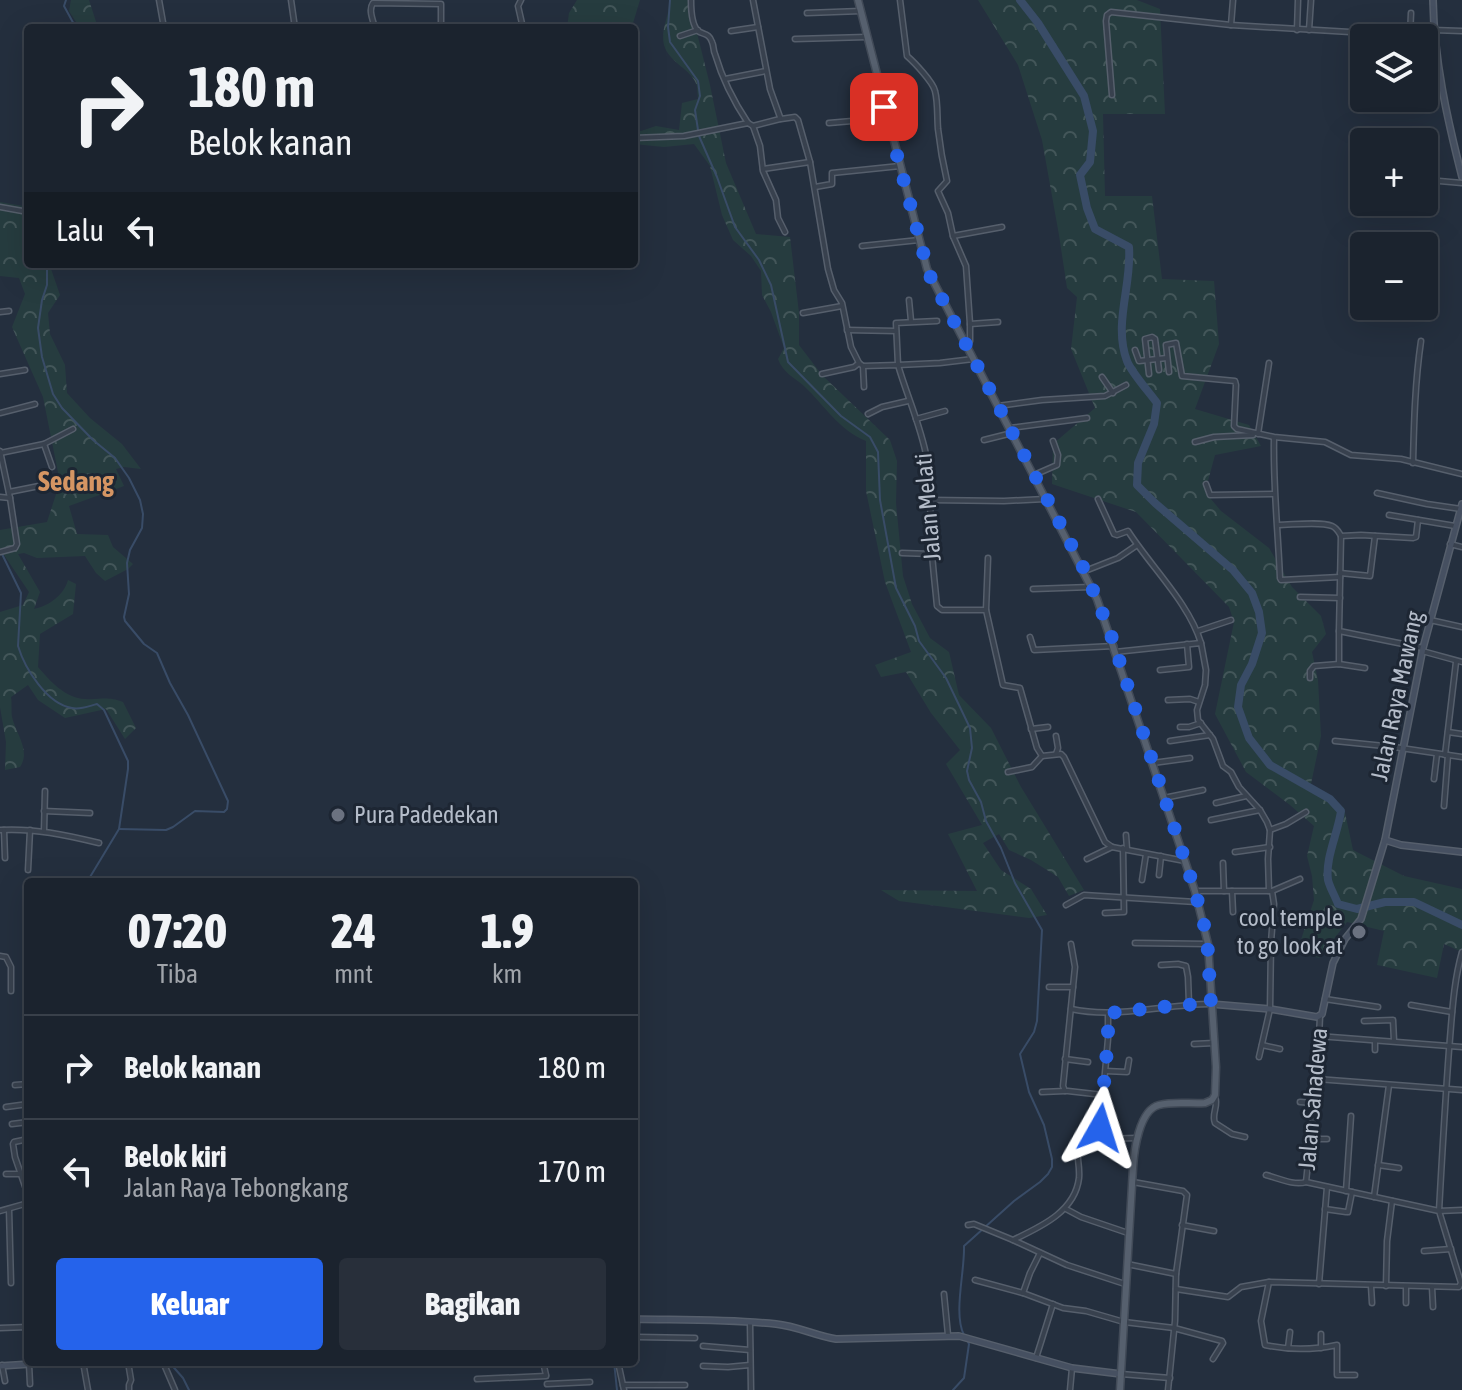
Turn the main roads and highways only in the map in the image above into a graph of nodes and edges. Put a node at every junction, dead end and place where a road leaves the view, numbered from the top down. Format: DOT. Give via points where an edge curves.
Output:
graph roads {
  1 [pos="858,0"];
  2 [pos="1433,0"];
  3 [pos="1462,180"];
  4 [pos="1461,506"];
  5 [pos="1385,840"];
  6 [pos="1462,852"];
  7 [pos="1211,1004"];
  8 [pos="638,1319"];
  9 [pos="24,1364"];
  10 [pos="1,1366"];
  11 [pos="1121,1374"];
  12 [pos="1120,1390"];
  1 -- 7 [label="main road" via="931,280 1085,571 1114,649 1195,891 1208,944"];
  2 -- 3 [label="main road" via="1441,85"];
  4 -- 5 [label="main road, Jalan Raya Mawang" via="1423,650"];
  5 -- 6 [label="main road"];
  5 -- 7 [label="main road, Jalan Raya Mawang" via="1363,913 1335,957 1320,1016"];
  7 -- 11 [label="main road" via="1215,1097 1205,1103 1156,1106 1145,1116 1134,1150"];
  8 -- 11 [label="main road" via="777,1324 836,1339 968,1337 1072,1368"];
  9 -- 10 [label="main road"];
  11 -- 12 [label="main road"];
}
